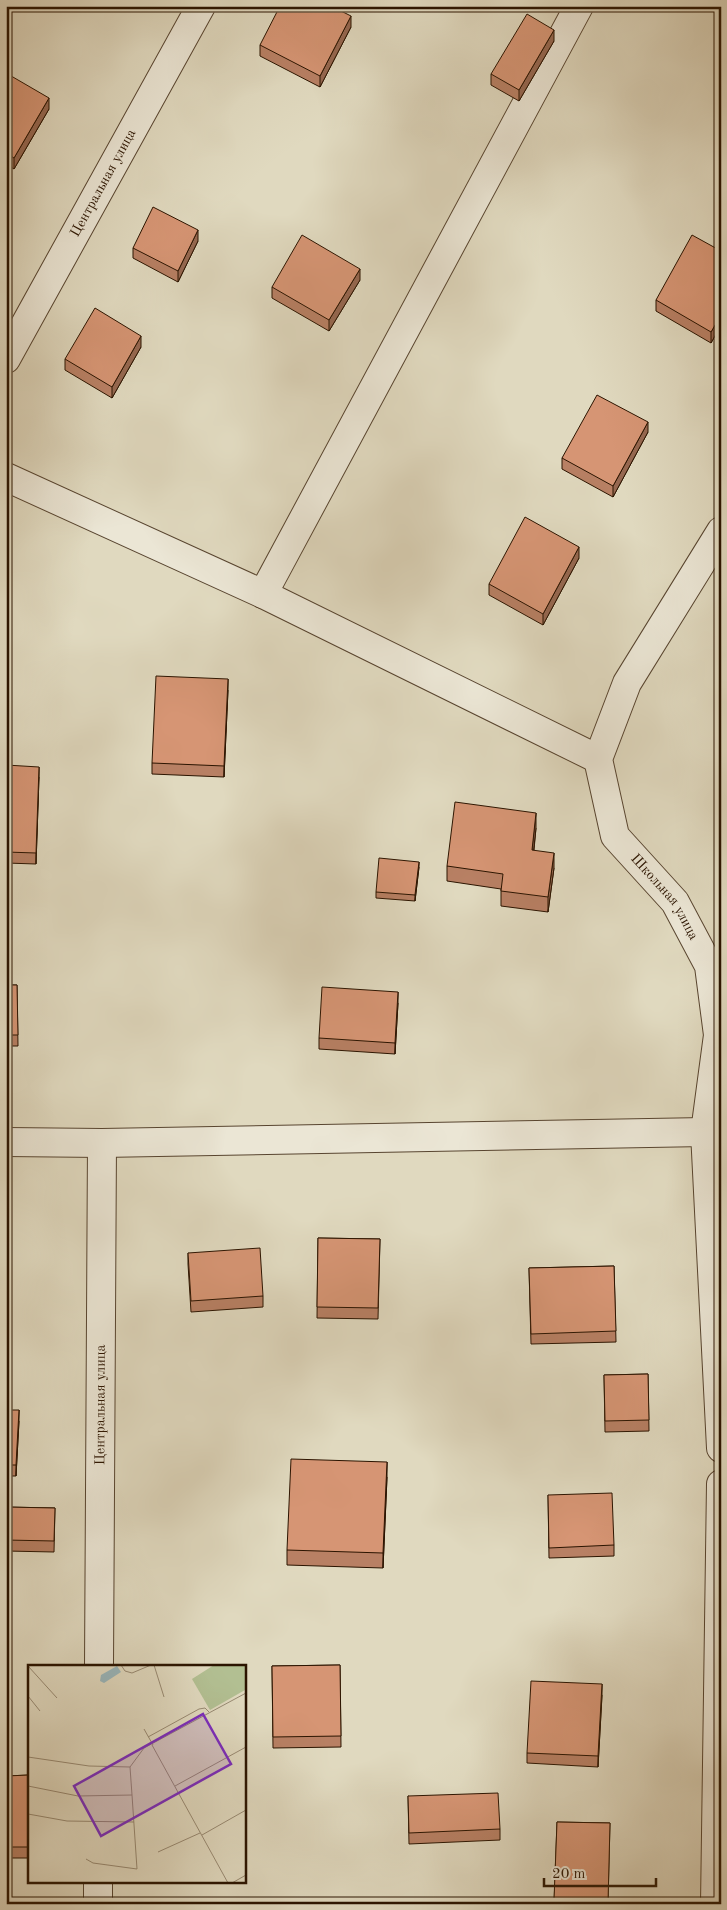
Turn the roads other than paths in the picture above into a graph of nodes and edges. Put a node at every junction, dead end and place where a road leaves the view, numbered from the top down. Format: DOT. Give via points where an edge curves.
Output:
graph roads {
  1 [pos="201,6"];
  2 [pos="579,6"];
  3 [pos="6,359"];
  4 [pos="6,477"];
  5 [pos="721,530"];
  6 [pos="263,594"];
  7 [pos="598,759"];
  8 [pos="6,1142"];
  9 [pos="710,1142"];
  10 [pos="102,1143"];
  11 [pos="721,1448"];
  12 [pos="721,1484"];
  13 [pos="99,1665"];
  14 [pos="98,1882"];
  15 [pos="98,1904"];
  16 [pos="715,1904"];
  1 -- 3 [label="street, Центральная улица"];
  2 -- 6 [label="street"];
  4 -- 6 [label="street"];
  5 -- 7 [label="street" via="627,683"];
  6 -- 7 [label="street"];
  7 -- 9 [label="street, Школьная улица" via="615,836 675,902 709,966 718,1035"];
  8 -- 10 [label="street"];
  9 -- 10 [label="street"];
  9 -- 11 [label="street, Школьная улица"];
  10 -- 13 [label="street, Центральная улица"];
  12 -- 16 [label="street"];
  14 -- 15 [label="street"];
}
